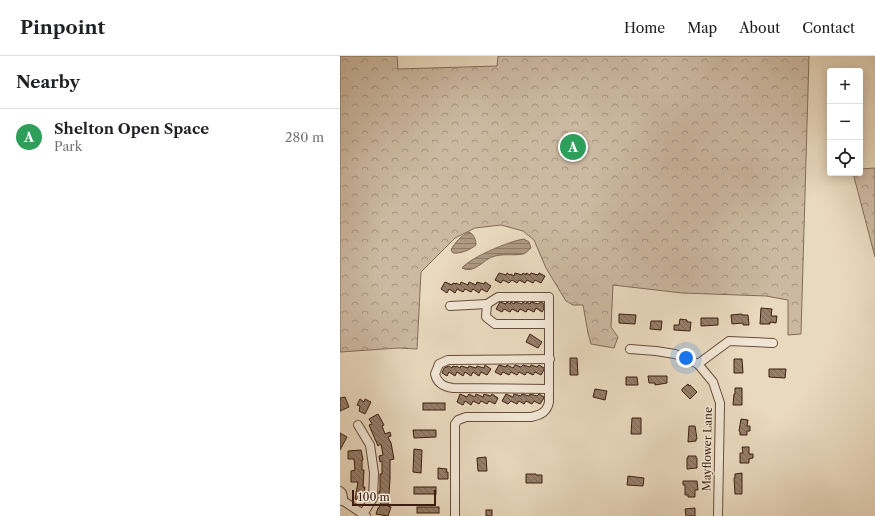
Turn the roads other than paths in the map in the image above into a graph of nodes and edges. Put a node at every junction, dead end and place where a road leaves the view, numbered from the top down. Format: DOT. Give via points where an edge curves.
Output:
graph roads {
  1 [pos="487,304"];
  2 [pos="450,306"];
  3 [pos="549,324"];
  4 [pos="773,343"];
  5 [pos="630,349"];
  6 [pos="550,359"];
  7 [pos="698,364"];
  8 [pos="549,389"];
  9 [pos="358,425"];
  10 [pos="341,497"];
  11 [pos="364,515"];
  12 [pos="455,516"];
  13 [pos="718,516"];
  1 -- 2 [label="street"];
  1 -- 3 [label="street" via="486,317 495,324"];
  1 -- 3 [label="street" via="498,297 549,297"];
  3 -- 6 [label="street"];
  4 -- 7 [label="street" via="729,341"];
  5 -- 7 [label="street, Mayflower Lane" via="675,354"];
  6 -- 8 [label="street"];
  6 -- 8 [label="street" via="448,360 439,364 435,374 440,383 449,388"];
  7 -- 13 [label="street, Mayflower Lane" via="713,382 720,403"];
  8 -- 12 [label="street" via="548,406 545,412 539,415 466,417 457,422"];
  9 -- 11 [label="street" via="370,445 374,473 373,498"];
  10 -- 11 [label="street"];
}
